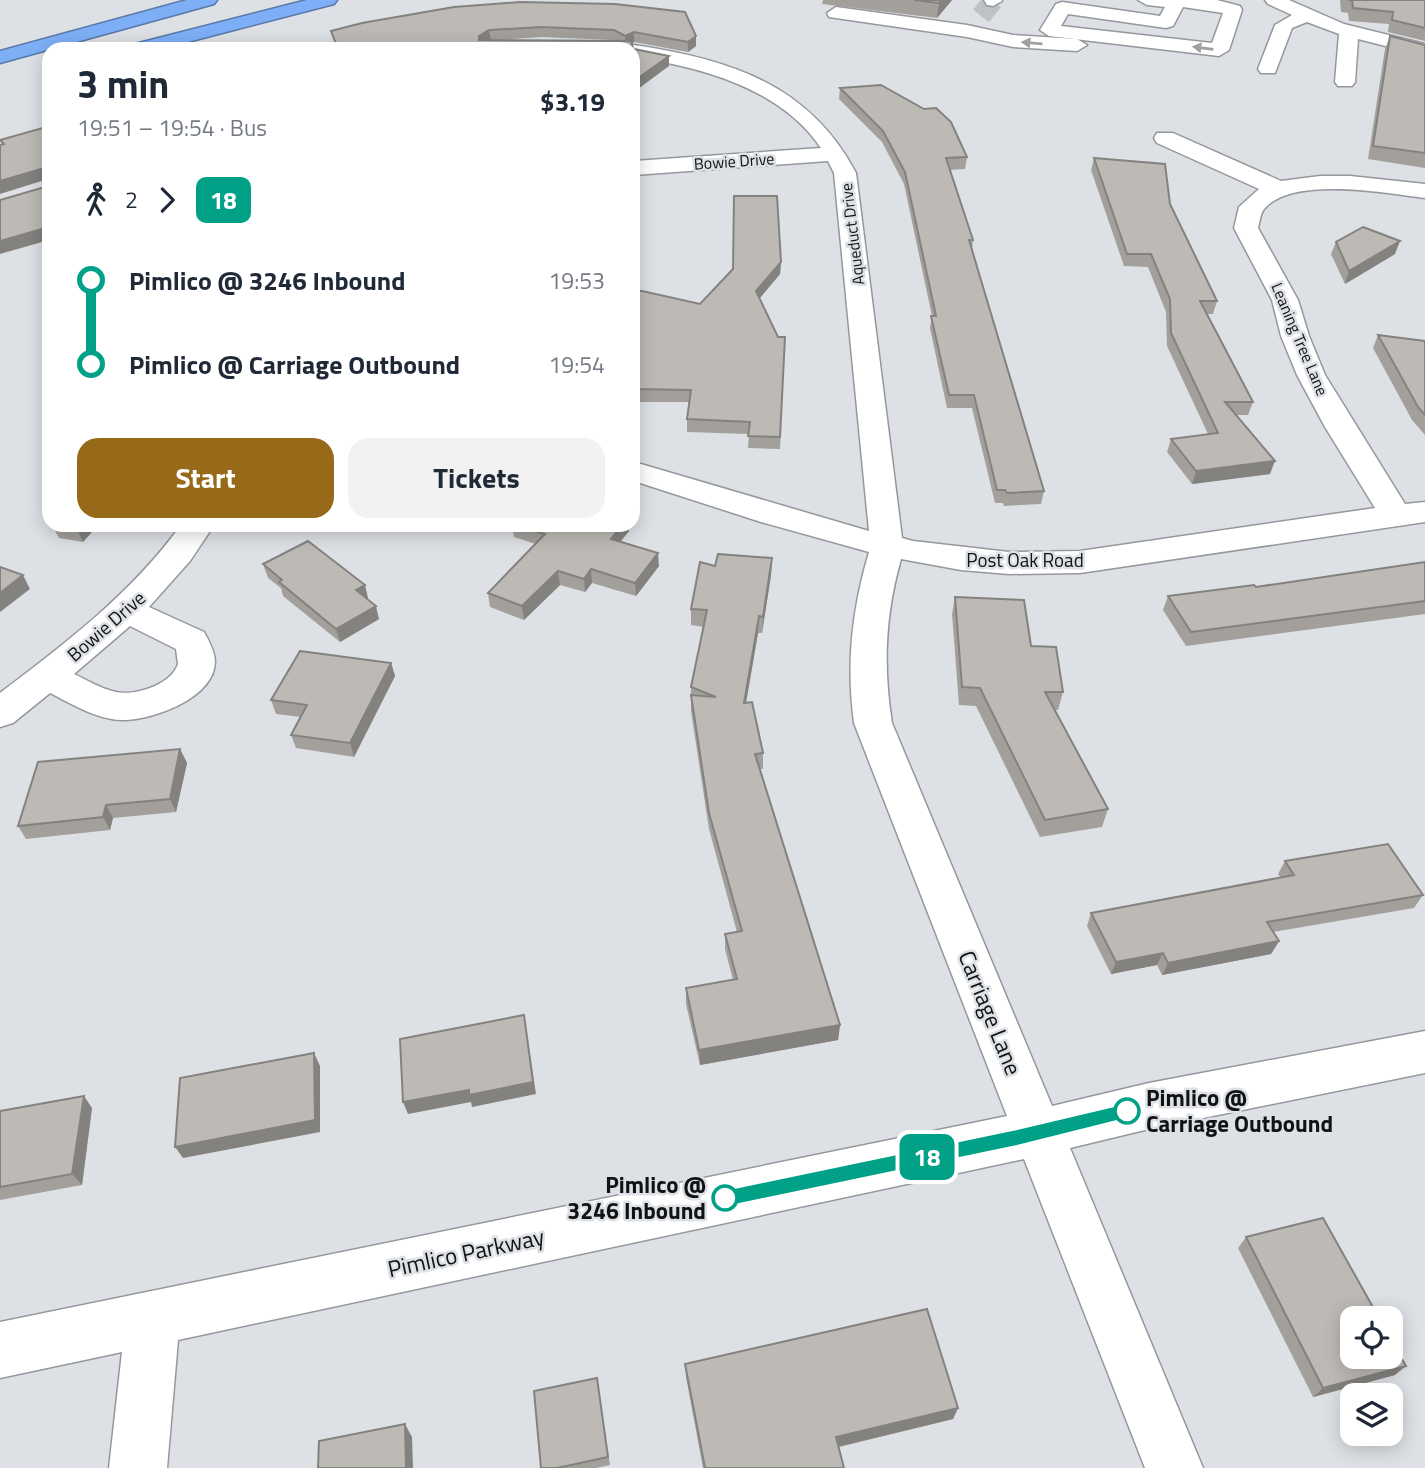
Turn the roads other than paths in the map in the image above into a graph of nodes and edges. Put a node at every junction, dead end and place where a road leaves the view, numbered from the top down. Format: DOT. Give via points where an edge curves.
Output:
graph roads {
  1 [pos="167,0"];
  2 [pos="208,0"];
  3 [pos="276,0"];
  4 [pos="328,0"];
  5 [pos="1147,0"];
  6 [pos="1274,0"];
  7 [pos="1176,2"];
  8 [pos="1064,4"];
  9 [pos="989,6"];
  10 [pos="836,13"];
  11 [pos="1305,16"];
  12 [pos="967,31"];
  13 [pos="1349,32"];
  14 [pos="1124,39"];
  15 [pos="55,42"];
  16 [pos="148,42"];
  17 [pos="155,42"];
  18 [pos="42,45"];
  19 [pos="0,47"];
  20 [pos="1425,50"];
  21 [pos="640,52"];
  22 [pos="0,57"];
  23 [pos="1268,69"];
  24 [pos="1345,82"];
  25 [pos="1165,138"];
  26 [pos="834,154"];
  27 [pos="640,168"];
  28 [pos="1279,189"];
  29 [pos="1415,190"];
  30 [pos="1425,212"];
  31 [pos="640,473"];
  32 [pos="1411,513"];
  33 [pos="193,532"];
  34 [pos="887,548"];
  35 [pos="127,611"];
  36 [pos="46,676"];
  37 [pos="0,713"];
  38 [pos="1425,1052"];
  39 [pos="1038,1133"];
  40 [pos="153,1318"];
  41 [pos="0,1350"];
  42 [pos="138,1468"];
  43 [pos="1174,1468"];
  1 -- 19 [label="highway"];
  2 -- 15 [label="highway"];
  3 -- 16 [label="highway"];
  4 -- 17 [label="highway"];
  5 -- 7 [label="street"];
  6 -- 11 [label="street"];
  7 -- 8 [label="street" via="1166,22"];
  7 -- 14 [label="street, one-way" via="1218,4 1233,10 1219,50"];
  8 -- 14 [label="street" via="1049,30"];
  9 -- 12 [label="street"];
  10 -- 12 [label="street"];
  11 -- 13 [label="street"];
  11 -- 23 [label="street" via="1284,25"];
  14 -- 12 [label="street, one-way" via="1054,45"];
  13 -- 20 [label="street"];
  13 -- 24 [label="street"];
  18 -- 22 [label="highway"];
  21 -- 26 [label="street, Aqueduct Drive" via="702,64 756,87 803,117"];
  25 -- 28 [label="street"];
  26 -- 27 [label="street, Bowie Drive"];
  26 -- 34 [label="street, Aqueduct Drive" via="845,173 848,192"];
  28 -- 29 [label="street, Leaning Tree Lane" via="1330,182"];
  28 -- 32 [label="street, Leaning Tree Lane" via="1251,206 1245,216 1246,228 1285,300 1311,375 1340,426"];
  29 -- 30 [label="street" via="1412,203"];
  31 -- 34 [label="street, Post Oak Road"];
  32 -- 34 [label="street, Post Oak Road" via="1078,562 971,561"];
  33 -- 35 [label="street, Bowie Drive"];
  34 -- 39 [label="street, Carriage Lane" via="870,605 866,649 873,723"];
  35 -- 36 [label="street, Bowie Drive"];
  35 -- 36 [label="street" via="191,641 196,668 186,682 141,705 113,705"];
  36 -- 37 [label="street, Bowie Drive"];
  38 -- 39 [label="street, Pimlico Parkway" via="1149,1106"];
  39 -- 40 [label="street, Pimlico Parkway"];
  39 -- 43 [label="street, Carriage Lane"];
  40 -- 41 [label="street, Pimlico Parkway"];
  40 -- 42 [label="street"];
}
